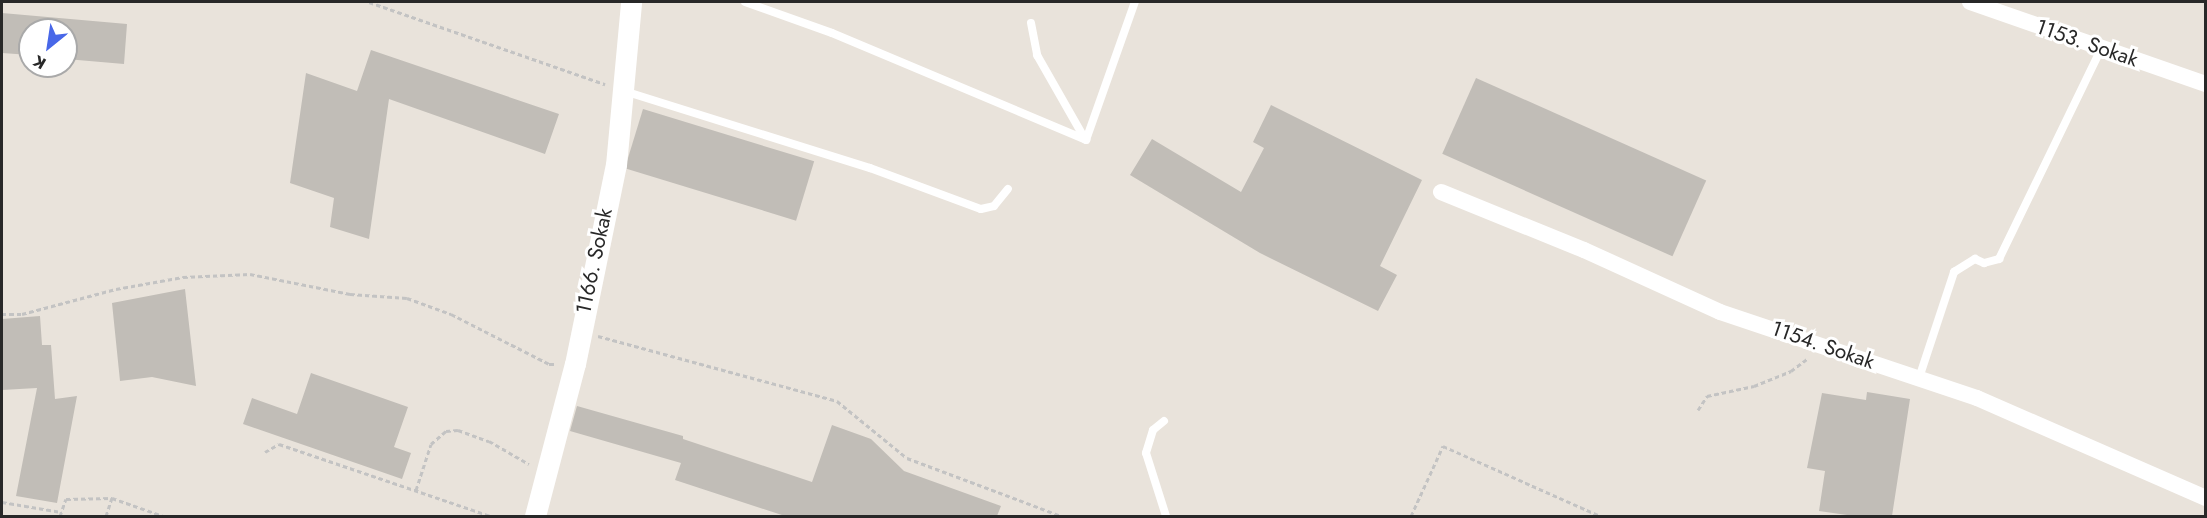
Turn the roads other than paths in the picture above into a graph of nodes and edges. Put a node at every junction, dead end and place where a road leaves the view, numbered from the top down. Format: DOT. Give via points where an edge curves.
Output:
graph roads {
  1 [pos="631,2"];
  2 [pos="744,2"];
  3 [pos="1134,2"];
  4 [pos="1970,2"];
  5 [pos="1031,23"];
  6 [pos="2101,49"];
  7 [pos="2205,84"];
  8 [pos="624,91"];
  9 [pos="1086,140"];
  10 [pos="1008,189"];
  11 [pos="1441,192"];
  12 [pos="1919,378"];
  13 [pos="1164,421"];
  14 [pos="2205,498"];
  15 [pos="535,516"];
  16 [pos="1166,516"];
  1 -- 8 [label="street, 1166. Sokak"];
  2 -- 9 [label="lane" via="832,33"];
  3 -- 9 [label="lane"];
  4 -- 6 [label="street, 1153. Sokak"];
  5 -- 9 [label="lane" via="1037,55"];
  6 -- 7 [label="street, 1153. Sokak"];
  6 -- 12 [label="lane" via="1999,260 1984,263 1975,259 1954,272"];
  8 -- 10 [label="lane" via="870,168 981,209 994,206"];
  8 -- 15 [label="street, 1166. Sokak" via="616,165 575,364"];
  11 -- 12 [label="street, 1154. Sokak" via="1584,250 1720,312"];
  12 -- 14 [label="street, 1154. Sokak" via="1977,398"];
  13 -- 16 [label="lane" via="1153,430 1146,453"];
}
